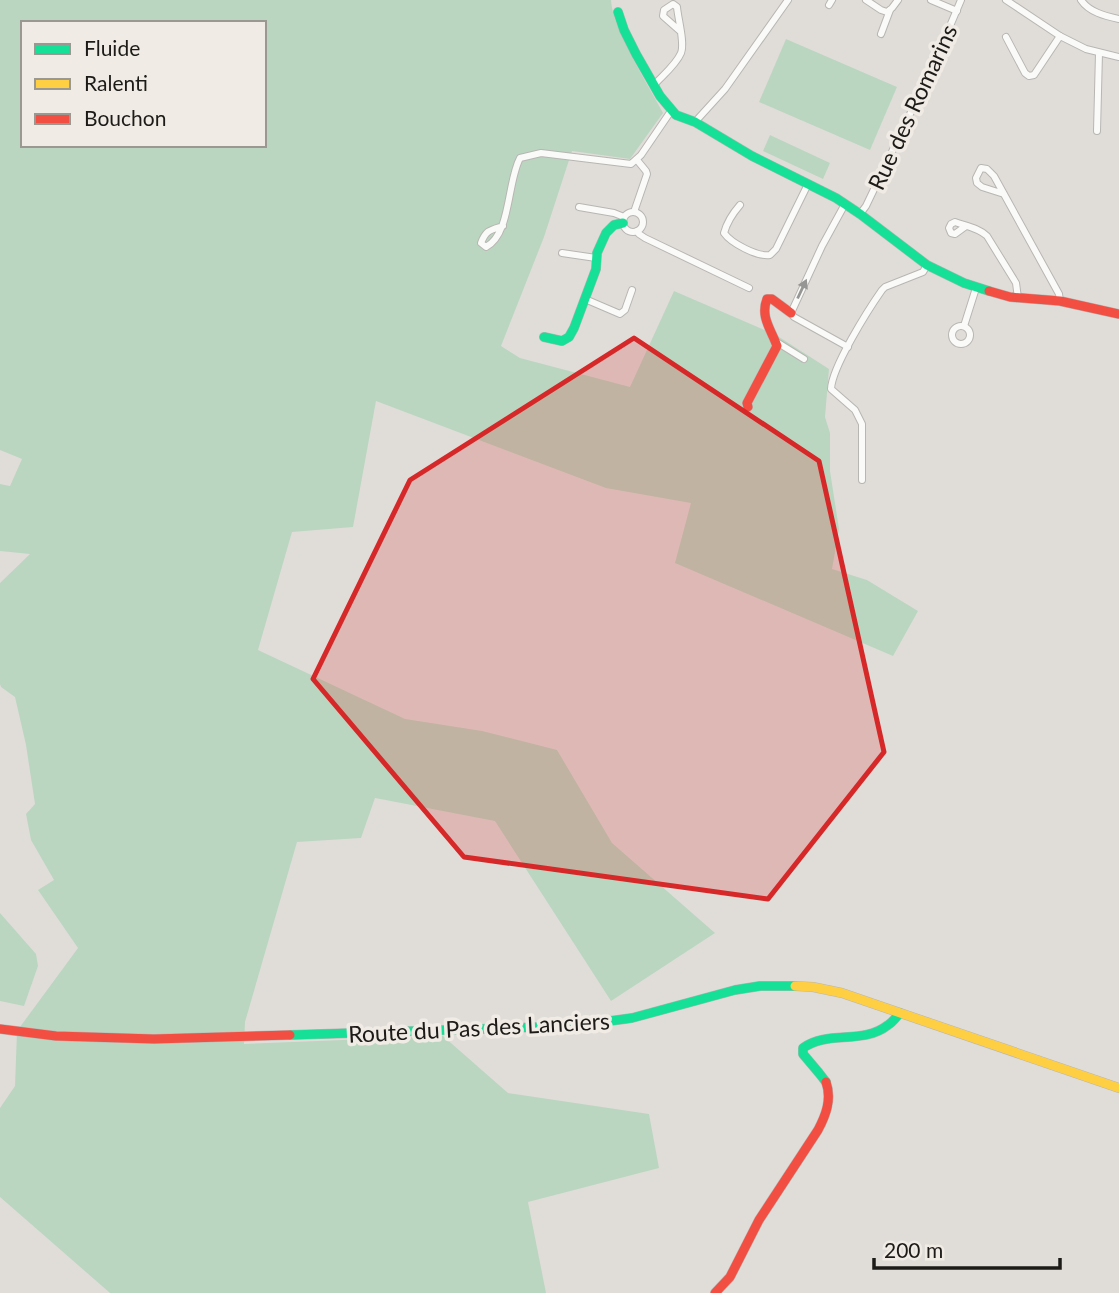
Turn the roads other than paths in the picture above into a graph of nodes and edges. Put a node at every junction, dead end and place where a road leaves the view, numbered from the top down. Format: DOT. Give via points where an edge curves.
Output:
graph roads {
  1 [pos="788,0"];
  2 [pos="866,0"];
  3 [pos="898,0"];
  4 [pos="931,0"];
  5 [pos="961,0"];
  6 [pos="1006,0"];
  7 [pos="1081,0"];
  8 [pos="890,10"];
  9 [pos="957,11"];
  10 [pos="618,12"];
  11 [pos="1119,19"];
  12 [pos="680,31"];
  13 [pos="881,34"];
  14 [pos="1059,36"];
  15 [pos="1006,37"];
  16 [pos="1099,53"];
  17 [pos="1119,57"];
  18 [pos="654,85"];
  19 [pos="671,111"];
  20 [pos="695,122"];
  21 [pos="1097,131"];
  22 [pos="637,160"];
  23 [pos="808,184"];
  24 [pos="1004,194"];
  25 [pos="845,204"];
  26 [pos="740,205"];
  27 [pos="579,207"];
  28 [pos="634,212"];
  29 [pos="860,214"];
  30 [pos="624,220"];
  31 [pos="503,226"];
  32 [pos="966,226"];
  33 [pos="637,231"];
  34 [pos="562,253"];
  35 [pos="596,258"];
  36 [pos="927,265"];
  37 [pos="749,288"];
  38 [pos="976,288"];
  39 [pos="632,290"];
  40 [pos="1018,298"];
  41 [pos="585,299"];
  42 [pos="1060,301"];
  43 [pos="791,313"];
  44 [pos="1119,314"];
  45 [pos="964,326"];
  46 [pos="544,338"];
  47 [pos="775,341"];
  48 [pos="848,347"];
  49 [pos="804,359"];
  50 [pos="748,407"];
  51 [pos="862,481"];
  52 [pos="900,1013"];
  53 [pos="0,1028"];
  54 [pos="1119,1088"];
  55 [pos="715,1293"];
  1 -- 20 [label="street" via="725,89"];
  2 -- 8 [label="street"];
  3 -- 8 [label="street"];
  4 -- 9 [label="street"];
  5 -- 9 [label="street, Rue des Romarins"];
  6 -- 14 [label="street"];
  7 -- 11 [label="street" via="1093,11"];
  8 -- 13 [label="street"];
  9 -- 29 [label="street, Rue des Romarins"];
  10 -- 18 [label="street"];
  12 -- 18 [label="street" via="680,54"];
  14 -- 15 [label="street" via="1029,76"];
  14 -- 16 [label="street"];
  16 -- 17 [label="street"];
  16 -- 21 [label="street"];
  18 -- 19 [label="street"];
  19 -- 20 [label="street"];
  19 -- 22 [label="street"];
  20 -- 23 [label="street"];
  22 -- 28 [label="street" via="647,174"];
  22 -- 31 [label="street" via="541,153 520,158"];
  23 -- 25 [label="street"];
  23 -- 26 [label="street" via="770,255 762,256 724,233"];
  24 -- 24 [label="street" via="977,183 981,168 994,176"];
  24 -- 42 [label="street"];
  25 -- 29 [label="street"];
  43 -- 25 [label="street, one-way"];
  27 -- 30 [label="street" via="614,213"];
  28 -- 30 [label="street"];
  28 -- 33 [label="street" via="643,220"];
  29 -- 36 [label="street"];
  30 -- 33 [label="street" via="629,231"];
  30 -- 35 [label="street" via="610,228"];
  32 -- 40 [label="street" via="987,236 1016,283"];
  33 -- 37 [label="street" via="645,239"];
  34 -- 35 [label="street"];
  35 -- 41 [label="street"];
  36 -- 38 [label="street"];
  36 -- 48 [label="street" via="923,272 882,290"];
  38 -- 40 [label="street"];
  38 -- 45 [label="street"];
  39 -- 41 [label="street" via="620,314"];
  40 -- 42 [label="street"];
  41 -- 46 [label="street" via="569,337 562,341"];
  42 -- 44 [label="street"];
  43 -- 47 [label="street" via="772,299 765,301 765,321"];
  43 -- 48 [label="street"];
  47 -- 49 [label="street"];
  47 -- 50 [label="street" via="776,350"];
  48 -- 51 [label="street" via="831,389 855,410 862,424"];
  52 -- 53 [label="street, Route du Pas des Lanciers" via="830,989 764,985 605,1023 573,1026 153,1039 57,1036"];
  52 -- 54 [label="street, Route du Pas des Lanciers"];
  52 -- 55 [label="street" via="880,1031 807,1042 803,1048 829,1092 823,1119 746,1242 729,1280"];
}
